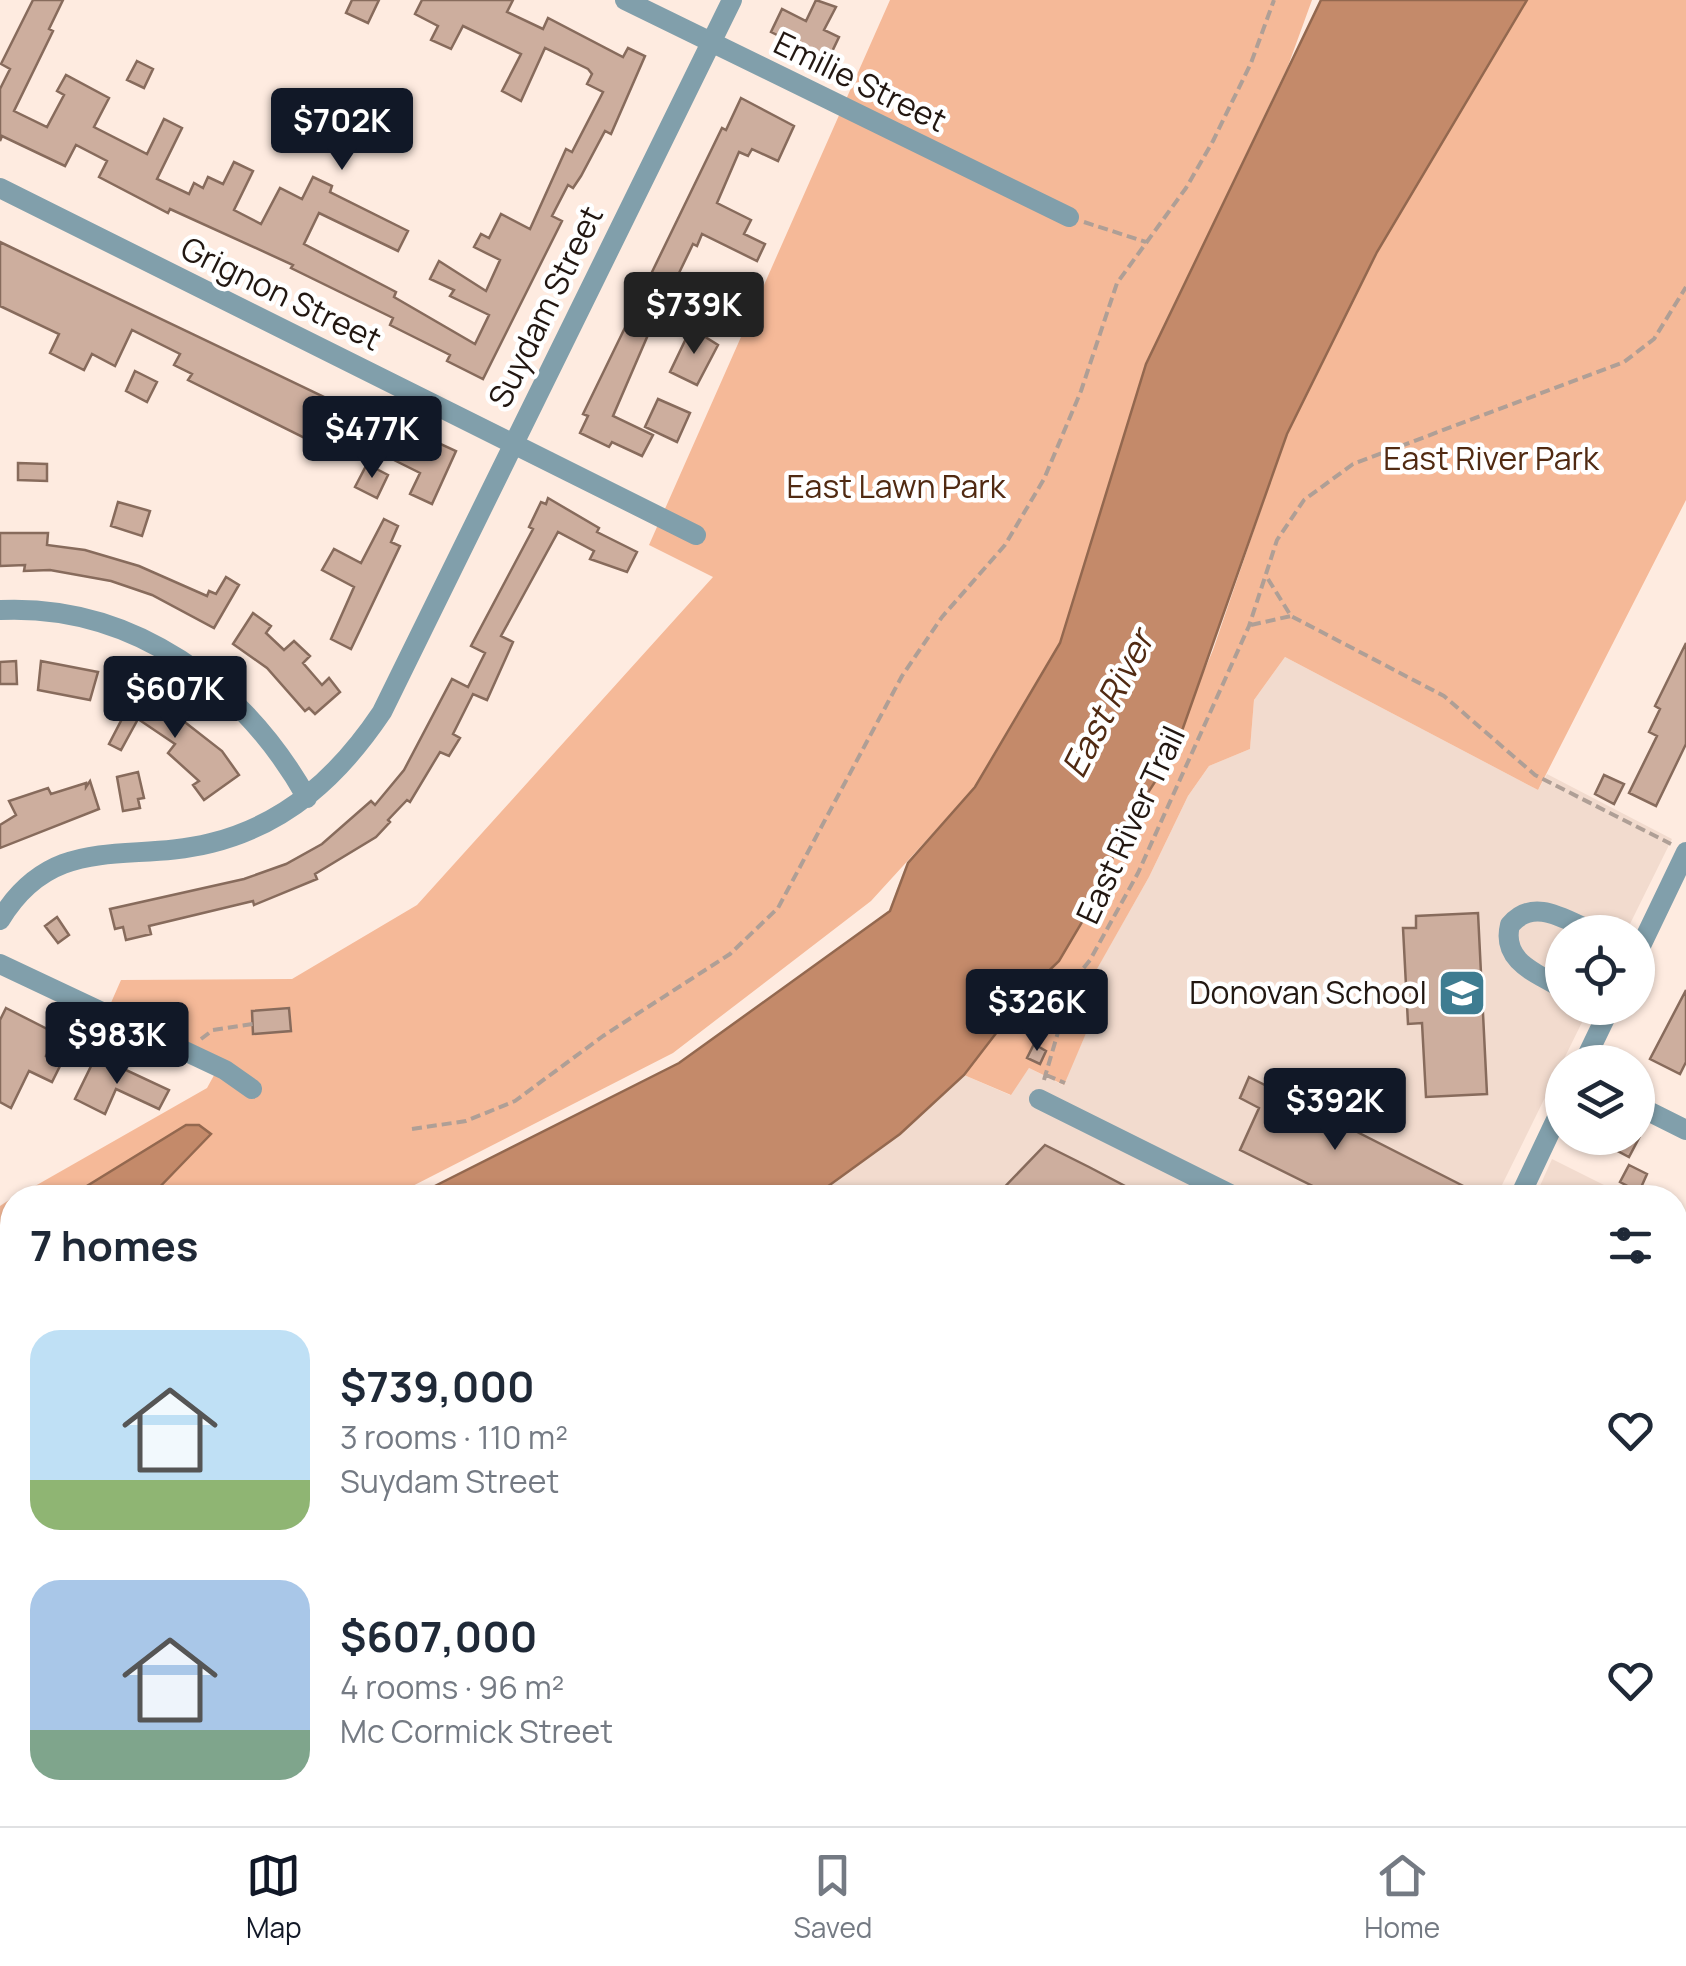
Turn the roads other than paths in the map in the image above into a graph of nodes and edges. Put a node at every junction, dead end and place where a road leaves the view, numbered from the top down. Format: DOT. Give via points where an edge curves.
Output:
graph roads {
  1 [pos="626,0"];
  2 [pos="732,0"];
  3 [pos="711,42"];
  4 [pos="0,188"];
  5 [pos="1069,217"];
  6 [pos="513,441"];
  7 [pos="696,535"];
  8 [pos="0,610"];
  9 [pos="307,798"];
  10 [pos="1686,849"];
  11 [pos="1552,915"];
  12 [pos="1655,915"];
  13 [pos="0,920"];
  14 [pos="0,964"];
  15 [pos="1545,977"];
  16 [pos="252,1089"];
  17 [pos="1040,1099"];
  18 [pos="1655,1114"];
  19 [pos="1686,1130"];
  20 [pos="1545,1144"];
  21 [pos="1212,1185"];
  22 [pos="1526,1185"];
  1 -- 3 [label="street, Emilie Street"];
  2 -- 3 [label="street, Suydam Street"];
  3 -- 5 [label="street, Emilie Street"];
  3 -- 6 [label="street, Suydam Street"];
  4 -- 6 [label="street, Grignon Street"];
  6 -- 7 [label="street, Grignon Street"];
  6 -- 9 [label="street, Suydam Street" via="366,736"];
  8 -- 9 [label="street" via="80,618 176,655 260,726"];
  9 -- 13 [label="street, Suydam Street" via="272,820 208,844 107,852 56,866 13,899"];
  10 -- 12 [label="street"];
  11 -- 15 [label="street" via="1525,912 1510,924 1514,957"];
  14 -- 16 [label="street"];
  17 -- 21 [label="street"];
  18 -- 19 [label="street"];
  20 -- 22 [label="street"];
}
